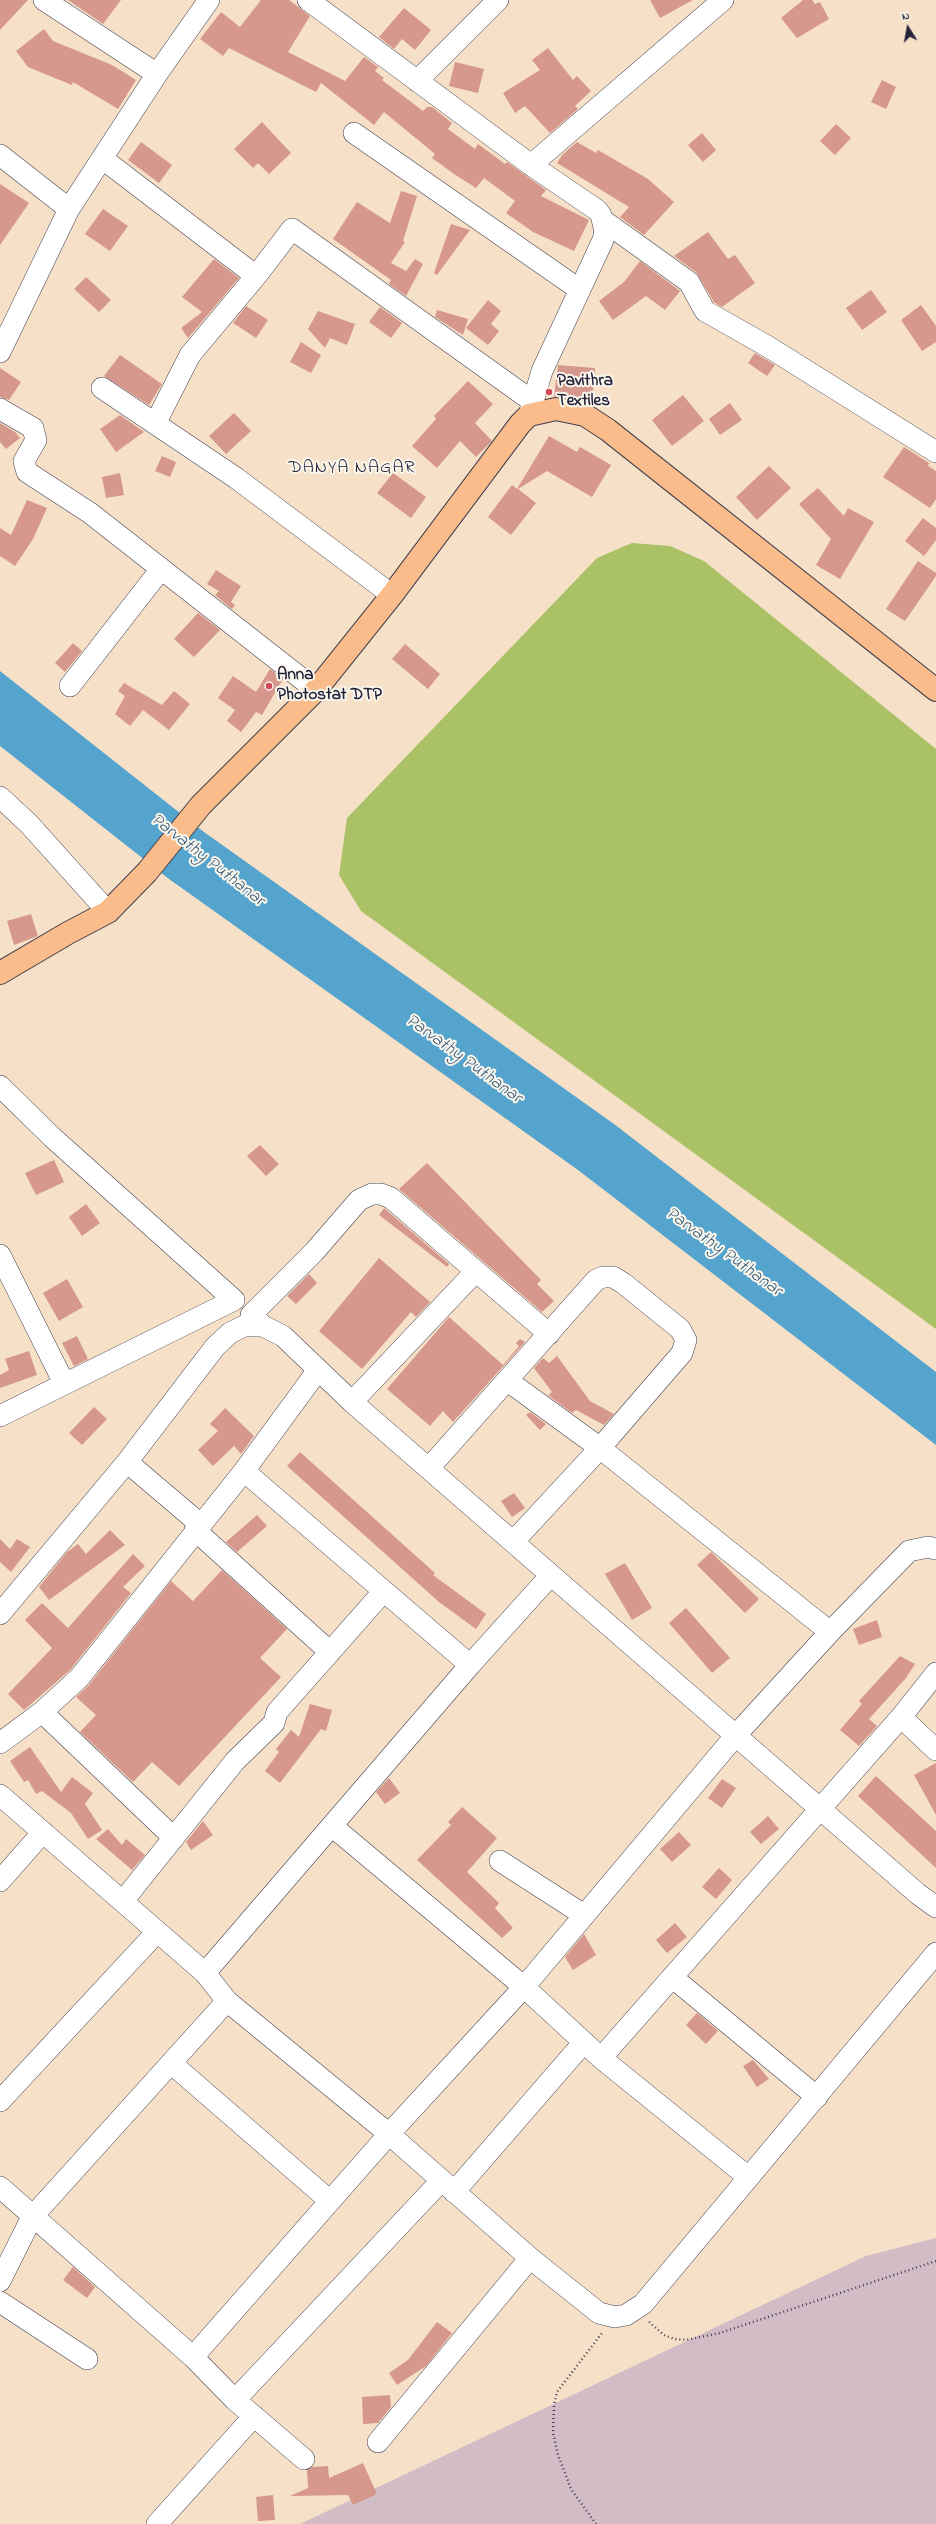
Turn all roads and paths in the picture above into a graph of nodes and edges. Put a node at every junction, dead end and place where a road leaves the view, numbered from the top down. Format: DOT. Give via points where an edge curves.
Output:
graph roads {
  1 [pos="44,0"];
  2 [pos="209,0"];
  3 [pos="498,0"];
  4 [pos="724,0"];
  5 [pos="317,2"];
  6 [pos="157,74"];
  7 [pos="417,81"];
  8 [pos="354,133"];
  9 [pos="0,155"];
  10 [pos="103,159"];
  11 [pos="531,165"];
  12 [pos="69,209"];
  13 [pos="604,221"];
  14 [pos="256,276"];
  15 [pos="580,290"];
  16 [pos="1,349"];
  17 [pos="102,388"];
  18 [pos="531,408"];
  19 [pos="0,409"];
  20 [pos="156,422"];
  21 [pos="936,452"];
  22 [pos="161,569"];
  23 [pos="392,595"];
  24 [pos="70,686"];
  25 [pos="316,690"];
  26 [pos="936,690"];
  27 [pos="0,797"];
  28 [pos="108,912"];
  29 [pos="0,973"];
  30 [pos="0,1086"];
  31 [pos="0,1255"];
  32 [pos="476,1271"];
  33 [pos="257,1321"];
  34 [pos="549,1334"];
  35 [pos="318,1370"];
  36 [pos="508,1381"];
  37 [pos="64,1383"];
  38 [pos="352,1402"];
  39 [pos="0,1416"];
  40 [pos="600,1448"];
  41 [pos="127,1462"];
  42 [pos="429,1468"];
  43 [pos="244,1471"];
  44 [pos="197,1527"];
  45 [pos="513,1542"];
  46 [pos="936,1549"];
  47 [pos="551,1575"];
  48 [pos="383,1592"];
  49 [pos="0,1614"];
  50 [pos="830,1632"];
  51 [pos="330,1652"];
  52 [pos="470,1665"];
  53 [pos="936,1673"];
  54 [pos="42,1712"];
  55 [pos="901,1717"];
  56 [pos="736,1735"];
  57 [pos="0,1743"];
  58 [pos="936,1750"];
  59 [pos="0,1795"];
  60 [pos="820,1808"];
  61 [pos="332,1826"];
  62 [pos="43,1832"];
  63 [pos="174,1838"];
  64 [pos="500,1861"];
  65 [pos="0,1881"];
  66 [pos="123,1900"];
  67 [pos="936,1907"];
  68 [pos="584,1915"];
  69 [pos="156,1933"];
  70 [pos="936,1953"];
  71 [pos="205,1973"];
  72 [pos="672,1977"];
  73 [pos="524,1987"];
  74 [pos="227,2001"];
  75 [pos="584,2042"];
  76 [pos="601,2058"];
  77 [pos="170,2063"];
  78 [pos="817,2097"];
  79 [pos="0,2100"];
  80 [pos="389,2134"];
  81 [pos="748,2177"];
  82 [pos="448,2186"];
  83 [pos="0,2187"];
  84 [pos="330,2201"];
  85 [pos="32,2217"];
  86 [pos="530,2258"];
  87 [pos="936,2261"];
  88 [pos="0,2281"];
  89 [pos="0,2302"];
  90 [pos="636,2310"];
  91 [pos="615,2317"];
  92 [pos="193,2357"];
  93 [pos="87,2359"];
  94 [pos="235,2400"];
  95 [pos="254,2416"];
  96 [pos="378,2442"];
  97 [pos="304,2459"];
  98 [pos="157,2524"];
  99 [pos="596,2524"];
  1 -- 6 [label="street"];
  2 -- 6 [label="street"];
  3 -- 7 [label="street"];
  4 -- 11 [label="street"];
  5 -- 7 [label="street"];
  6 -- 10 [label="street"];
  7 -- 11 [label="street"];
  8 -- 15 [label="street"];
  9 -- 12 [label="street"];
  10 -- 12 [label="street"];
  10 -- 14 [label="street"];
  11 -- 13 [label="street" via="597,210"];
  12 -- 16 [label="street"];
  13 -- 15 [label="street" via="603,240"];
  13 -- 21 [label="street" via="689,282 705,311 767,346"];
  14 -- 18 [label="street" via="292,229"];
  14 -- 20 [label="street" via="190,355"];
  15 -- 18 [label="street" via="542,371"];
  17 -- 20 [label="street"];
  18 -- 23 [label="main road"];
  18 -- 26 [label="main road" via="572,410 585,414"];
  19 -- 22 [label="street" via="33,428 36,440 24,461 27,472 90,513"];
  20 -- 23 [label="street" via="236,478"];
  22 -- 24 [label="street"];
  22 -- 25 [label="street"];
  23 -- 25 [label="main road"];
  25 -- 28 [label="main road" via="201,805 147,872"];
  27 -- 28 [label="street" via="29,824"];
  28 -- 29 [label="main road"];
  30 -- 37 [label="street" via="52,1137 234,1300"];
  31 -- 37 [label="street"];
  32 -- 33 [label="street" via="391,1198 372,1194 359,1200"];
  32 -- 34 [label="street"];
  32 -- 38 [label="street"];
  33 -- 35 [label="street" via="283,1336"];
  33 -- 41 [label="street" via="230,1333 215,1347"];
  34 -- 36 [label="street"];
  34 -- 40 [label="street" via="596,1280 613,1277 680,1329 686,1340 682,1353"];
  35 -- 38 [label="street"];
  35 -- 43 [label="street"];
  36 -- 40 [label="street"];
  36 -- 42 [label="street"];
  37 -- 39 [label="street"];
  38 -- 42 [label="street"];
  40 -- 45 [label="street"];
  40 -- 50 [label="street"];
  41 -- 44 [label="street"];
  41 -- 49 [label="street"];
  42 -- 45 [label="street"];
  43 -- 44 [label="street"];
  43 -- 48 [label="street"];
  44 -- 51 [label="street"];
  44 -- 54 [label="street" via="79,1678"];
  45 -- 47 [label="street"];
  46 -- 50 [label="street" via="928,1547 909,1551"];
  47 -- 52 [label="street"];
  47 -- 56 [label="street"];
  48 -- 51 [label="street"];
  48 -- 52 [label="street"];
  50 -- 56 [label="street"];
  51 -- 63 [label="street" via="277,1712 274,1723 235,1761"];
  52 -- 61 [label="street"];
  53 -- 55 [label="street"];
  54 -- 57 [label="street"];
  54 -- 63 [label="street"];
  55 -- 58 [label="street"];
  55 -- 60 [label="street"];
  56 -- 60 [label="street"];
  56 -- 68 [label="street"];
  59 -- 62 [label="street"];
  60 -- 67 [label="street"];
  60 -- 72 [label="street"];
  61 -- 71 [label="street"];
  61 -- 73 [label="street"];
  62 -- 65 [label="street"];
  62 -- 66 [label="street"];
  63 -- 66 [label="street"];
  64 -- 68 [label="street"];
  66 -- 69 [label="street"];
  68 -- 73 [label="street"];
  69 -- 71 [label="street"];
  69 -- 79 [label="street"];
  70 -- 78 [label="street"];
  71 -- 74 [label="street"];
  72 -- 76 [label="street"];
  72 -- 78 [label="street"];
  73 -- 75 [label="street"];
  73 -- 80 [label="street"];
  74 -- 77 [label="street"];
  74 -- 80 [label="street"];
  75 -- 76 [label="street"];
  75 -- 82 [label="street"];
  76 -- 81 [label="street"];
  77 -- 84 [label="street"];
  77 -- 85 [label="street"];
  78 -- 81 [label="street"];
  80 -- 82 [label="street"];
  80 -- 84 [label="street"];
  81 -- 90 [label="street"];
  82 -- 86 [label="street"];
  82 -- 94 [label="street"];
  83 -- 85 [label="street"];
  84 -- 92 [label="street"];
  85 -- 88 [label="street"];
  85 -- 92 [label="street"];
  86 -- 91 [label="street" via="599,2313"];
  86 -- 96 [label="street"];
  87 -- 90 [label="path" via="720,2333 686,2340 664,2335"];
  89 -- 93 [label="street"];
  90 -- 91 [label="street"];
  91 -- 99 [label="path" via="558,2392 554,2404 553,2433 558,2455 571,2489"];
  92 -- 94 [label="street"];
  94 -- 95 [label="street"];
  95 -- 97 [label="street"];
  95 -- 98 [label="street"];
}
